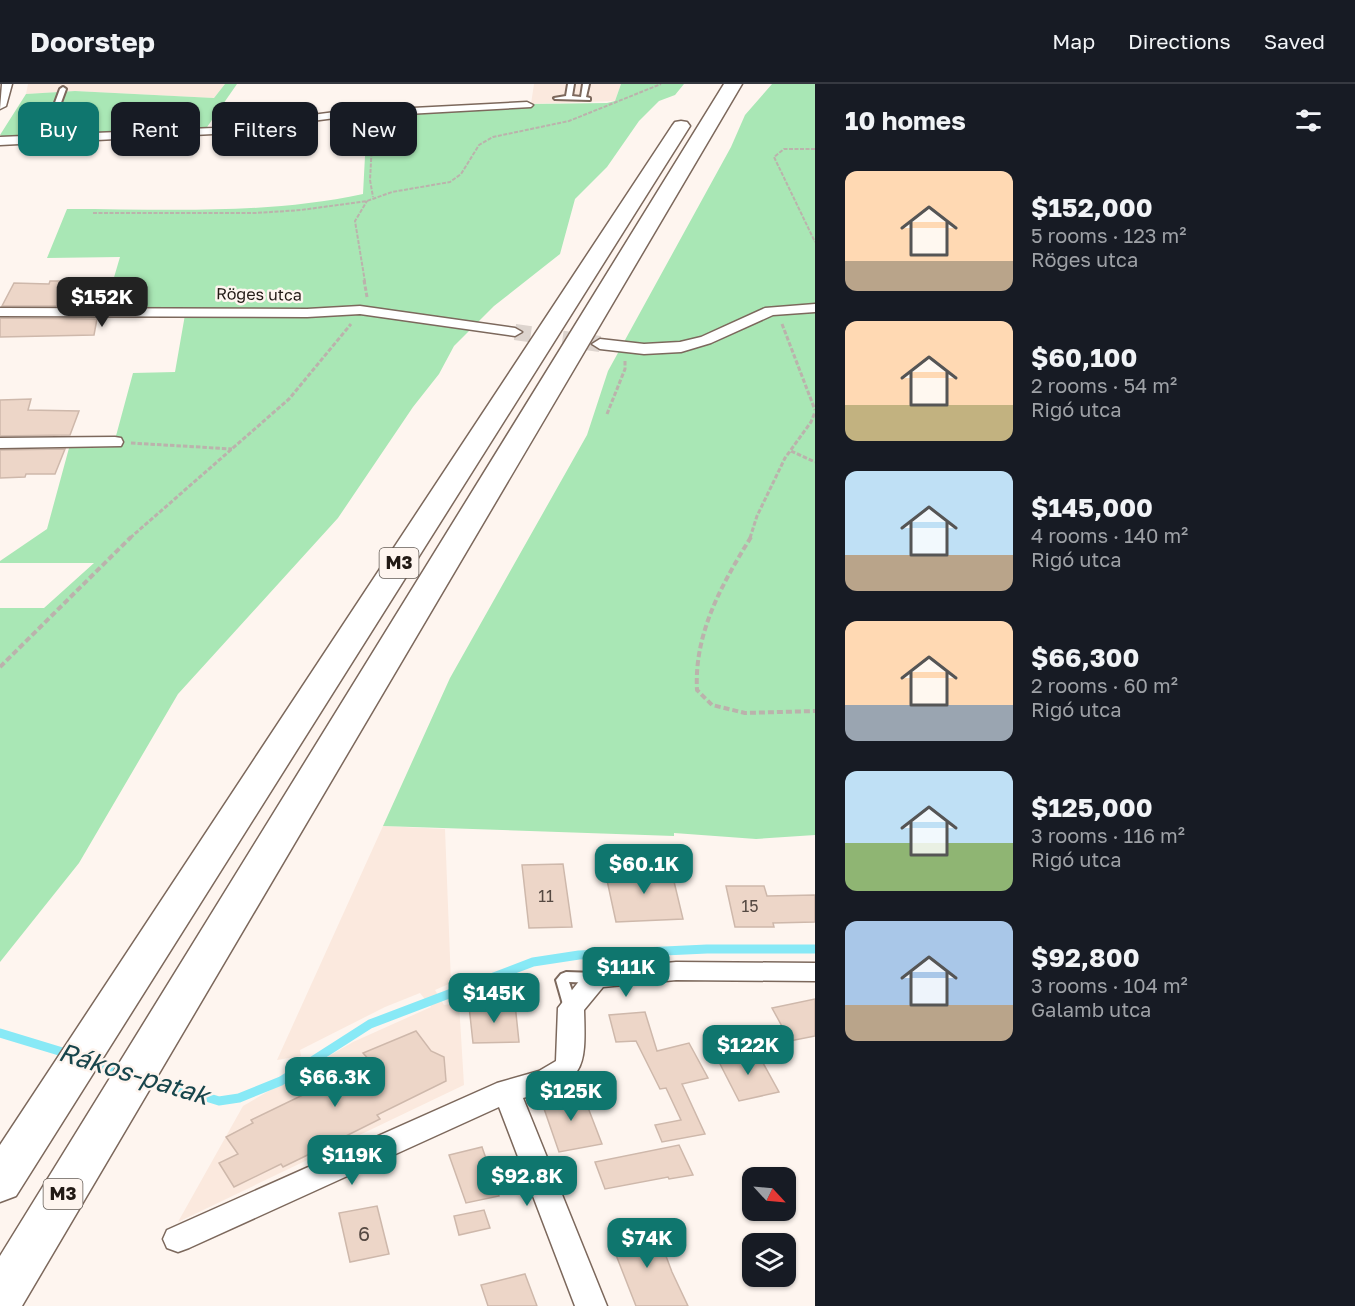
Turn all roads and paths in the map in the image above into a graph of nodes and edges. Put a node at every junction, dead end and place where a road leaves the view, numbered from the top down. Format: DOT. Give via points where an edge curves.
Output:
graph roads {
  1 [pos="7,84"];
  2 [pos="571,84"];
  3 [pos="586,84"];
  4 [pos="661,84"];
  5 [pos="708,84"];
  6 [pos="733,84"];
  7 [pos="63,89"];
  8 [pos="556,98"];
  9 [pos="569,98"];
  10 [pos="58,102"];
  11 [pos="527,105"];
  12 [pos="0,106"];
  13 [pos="417,110"];
  14 [pos="330,116"];
  15 [pos="0,141"];
  16 [pos="815,149"];
  17 [pos="371,156"];
  18 [pos="373,197"];
  19 [pos="368,201"];
  20 [pos="93,213"];
  21 [pos="815,242"];
  22 [pos="815,308"];
  23 [pos="360,310"];
  24 [pos="0,312"];
  25 [pos="763,314"];
  26 [pos="515,332"];
  27 [pos="600,344"];
  28 [pos="626,347"];
  29 [pos="815,411"];
  30 [pos="607,414"];
  31 [pos="115,442"];
  32 [pos="0,443"];
  33 [pos="232,449"];
  34 [pos="791,451"];
  35 [pos="815,462"];
  36 [pos="0,667"];
  37 [pos="815,711"];
  38 [pos="815,972"];
  39 [pos="507,1091"];
  40 [pos="0,1183"];
  41 [pos="178,1239"];
  42 [pos="0,1299"];
  43 [pos="591,1306"];
  1 -- 12 [label="street"];
  2 -- 9 [label="lane"];
  3 -- 9 [label="lane" via="585,99"];
  4 -- 18 [label="path" via="569,121 493,137 472,152 461,174 450,182"];
  5 -- 40 [label="highway, M3"];
  6 -- 42 [label="highway, M3"];
  7 -- 10 [label="lane"];
  8 -- 9 [label="lane"];
  11 -- 13 [label="street"];
  14 -- 15 [label="street" via="213,131"];
  16 -- 21 [label="path" via="784,149 774,157"];
  17 -- 18 [label="path"];
  18 -- 19 [label="path"];
  19 -- 20 [label="path" via="256,213"];
  19 -- 23 [label="path" via="355,221 367,297"];
  22 -- 25 [label="street" via="780,309"];
  23 -- 24 [label="street, Röges utca"];
  23 -- 26 [label="street, Röges utca"];
  23 -- 33 [label="path" via="289,399"];
  25 -- 28 [label="street" via="691,345 670,349"];
  25 -- 29 [label="path" via="785,327"];
  27 -- 28 [label="street"];
  28 -- 30 [label="path" via="625,369"];
  29 -- 34 [label="path"];
  31 -- 32 [label="street"];
  31 -- 33 [label="path"];
  33 -- 36 [label="path" via="143,525"];
  34 -- 35 [label="path"];
  34 -- 37 [label="path" via="709,614 696,668 697,690 711,705 729,711"];
  38 -- 39 [label="street" via="676,971 596,978 571,1008 571,1062 565,1073"];
  39 -- 41 [label="street"];
  39 -- 43 [label="street"];
}
